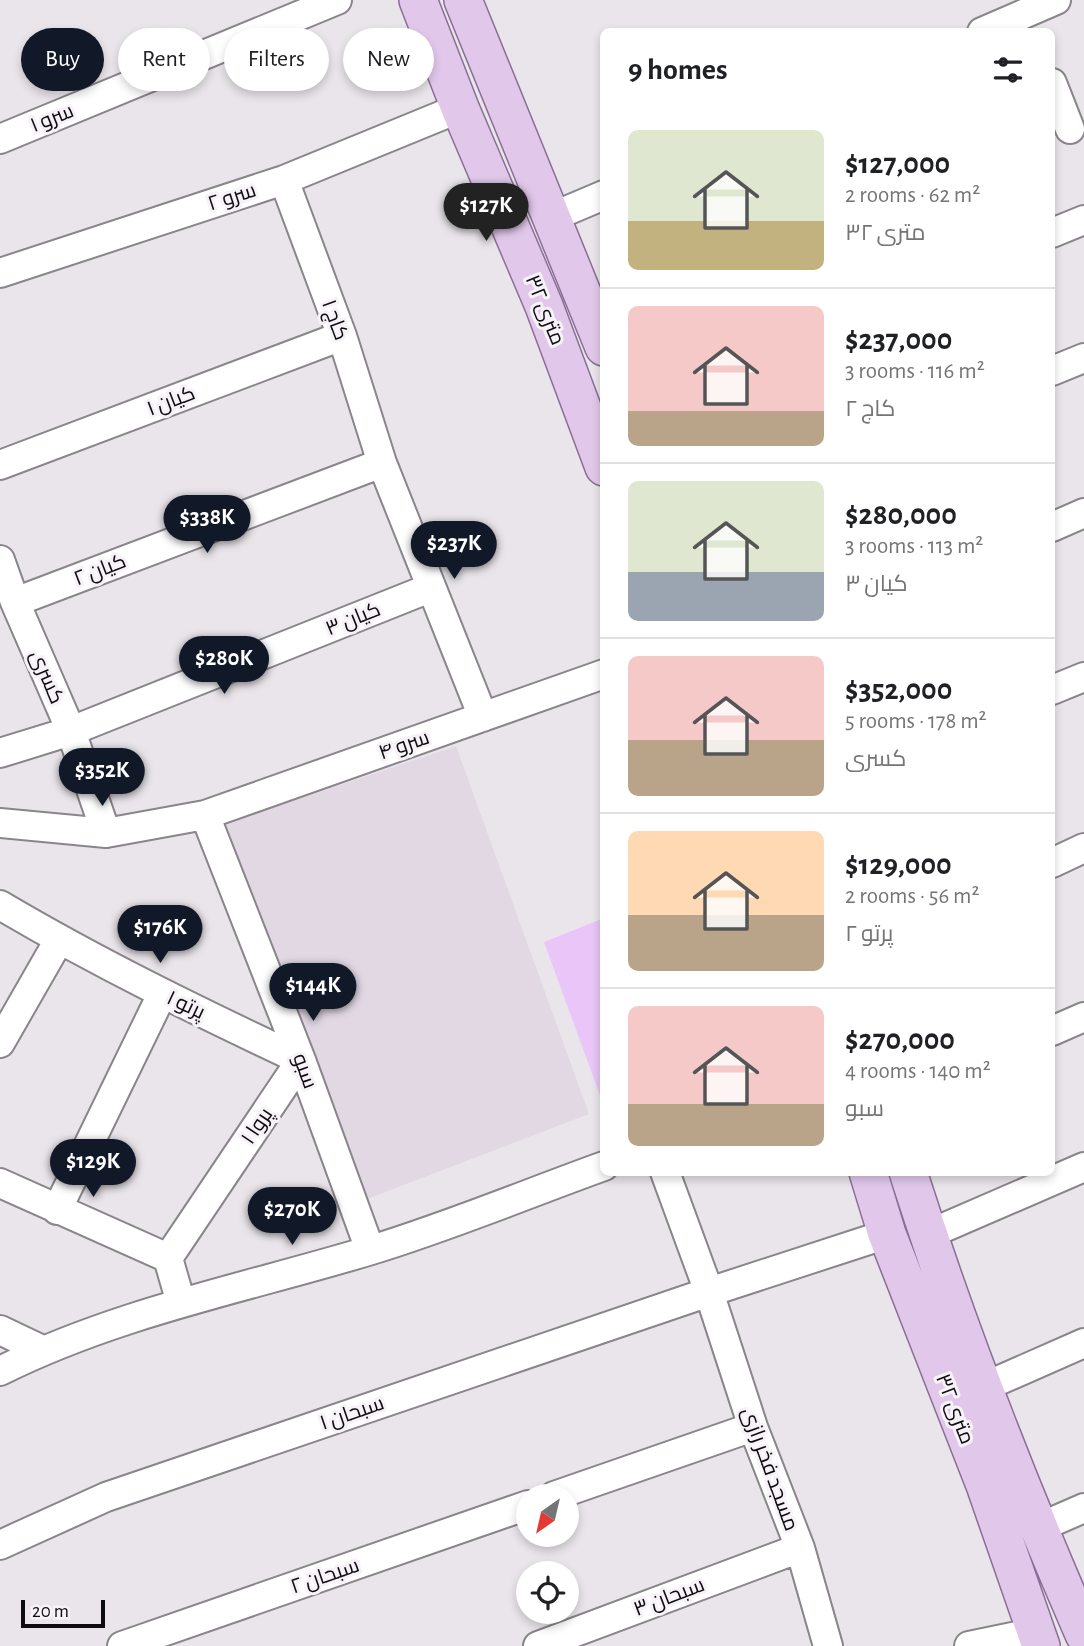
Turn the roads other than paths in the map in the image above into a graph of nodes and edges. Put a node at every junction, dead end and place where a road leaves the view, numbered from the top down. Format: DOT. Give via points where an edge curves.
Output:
graph roads {
  1 [pos="337,0"];
  2 [pos="418,0"];
  3 [pos="463,0"];
  4 [pos="1056,0"];
  5 [pos="1028,22"];
  6 [pos="1000,28"];
  7 [pos="1055,93"];
  8 [pos="460,108"];
  9 [pos="0,139"];
  10 [pos="1069,139"];
  11 [pos="284,180"];
  12 [pos="600,197"];
  13 [pos="552,217"];
  14 [pos="1084,220"];
  15 [pos="1055,232"];
  16 [pos="0,273"];
  17 [pos="600,329"];
  18 [pos="342,336"];
  19 [pos="1084,358"];
  20 [pos="1055,370"];
  21 [pos="600,456"];
  22 [pos="382,463"];
  23 [pos="0,465"];
  24 [pos="1084,513"];
  25 [pos="1055,526"];
  26 [pos="0,561"];
  27 [pos="430,588"];
  28 [pos="15,602"];
  29 [pos="600,675"];
  30 [pos="1084,677"];
  31 [pos="1055,689"];
  32 [pos="483,717"];
  33 [pos="71,731"];
  34 [pos="0,753"];
  35 [pos="205,815"];
  36 [pos="0,823"];
  37 [pos="106,833"];
  38 [pos="1084,848"];
  39 [pos="1055,862"];
  40 [pos="0,905"];
  41 [pos="58,940"];
  42 [pos="162,994"];
  43 [pos="1084,1017"];
  44 [pos="1055,1030"];
  45 [pos="0,1043"];
  46 [pos="301,1060"];
  47 [pos="600,1167"];
  48 [pos="1084,1167"];
  49 [pos="666,1176"];
  50 [pos="869,1176"];
  51 [pos="909,1176"];
  52 [pos="0,1183"];
  53 [pos="57,1210"];
  54 [pos="887,1234"];
  55 [pos="928,1235"];
  56 [pos="370,1250"];
  57 [pos="168,1258"];
  58 [pos="709,1292"];
  59 [pos="181,1303"];
  60 [pos="0,1330"];
  61 [pos="1084,1343"];
  62 [pos="42,1350"];
  63 [pos="0,1371"];
  64 [pos="984,1387"];
  65 [pos="753,1427"];
  66 [pos="579,1487"];
  67 [pos="1084,1508"];
  68 [pos="516,1509"];
  69 [pos="1038,1528"];
  70 [pos="0,1545"];
  71 [pos="800,1548"];
  72 [pos="1084,1634"];
  73 [pos="1038,1639"];
  74 [pos="122,1646"];
  75 [pos="538,1646"];
  76 [pos="828,1646"];
  77 [pos="969,1646"];
  1 -- 9 [label="street, سرو ۱"];
  2 -- 8 [label="main road, ۳۲ متری"];
  3 -- 13 [label="main road, ۳۲ متری"];
  4 -- 5 [label="street"];
  5 -- 6 [label="street"];
  7 -- 10 [label="street"];
  8 -- 11 [label="street, سرو ۲"];
  8 -- 21 [label="main road, ۳۲ متری" via="544,306"];
  11 -- 16 [label="street, سرو ۲"];
  11 -- 18 [label="street, کاج ۱"];
  12 -- 13 [label="street"];
  13 -- 17 [label="main road, ۳۲ متری"];
  14 -- 15 [label="street"];
  18 -- 22 [label="street, کاج ۱"];
  18 -- 23 [label="street, کیان ۱"];
  19 -- 20 [label="street"];
  22 -- 27 [label="street, کاج ۱"];
  22 -- 28 [label="street, کیان ۲"];
  24 -- 25 [label="street"];
  26 -- 28 [label="street, کسری"];
  27 -- 32 [label="street, کاج ۱"];
  27 -- 33 [label="street, کیان ۳"];
  28 -- 33 [label="street, کسری"];
  29 -- 32 [label="street, سرو ۴"];
  30 -- 31 [label="street"];
  32 -- 35 [label="street, سرو ۴"];
  33 -- 34 [label="street, کیان ۳"];
  33 -- 37 [label="street, کسری"];
  35 -- 37 [label="street, سرو ۴"];
  35 -- 46 [label="street, سبو"];
  36 -- 37 [label="street, سرو ۴"];
  38 -- 39 [label="street"];
  40 -- 41 [label="street, پرتو ۱"];
  41 -- 42 [label="street, پرتو ۱"];
  41 -- 45 [label="street"];
  42 -- 46 [label="street, پرتو ۱"];
  42 -- 53 [label="street"];
  43 -- 44 [label="street"];
  46 -- 56 [label="street, سبو"];
  46 -- 57 [label="street, پروا ۱"];
  47 -- 56 [label="street"];
  48 -- 55 [label="street"];
  49 -- 58 [label="street, مسجد فخر رازی"];
  50 -- 54 [label="main road, ۳۲ متری"];
  51 -- 55 [label="main road, ۳۲ متری"];
  52 -- 53 [label="street"];
  53 -- 57 [label="street"];
  54 -- 58 [label="street, سبحان ۱"];
  54 -- 73 [label="main road, ۳۲ متری" via="985,1485"];
  55 -- 64 [label="main road, ۳۲ متری"];
  56 -- 59 [label="street"];
  57 -- 59 [label="street"];
  58 -- 65 [label="street, مسجد فخر رازی"];
  58 -- 70 [label="street, سبحان ۱" via="106,1497"];
  59 -- 62 [label="street"];
  60 -- 62 [label="street"];
  61 -- 64 [label="street"];
  62 -- 63 [label="street"];
  64 -- 69 [label="main road, ۳۲ متری"];
  65 -- 66 [label="street"];
  65 -- 71 [label="street, مسجد فخر رازی"];
  67 -- 69 [label="street"];
  68 -- 74 [label="street, سبحان ۲"];
  69 -- 72 [label="main road, ۳۲ متری"];
  71 -- 75 [label="street, سبحان ۳"];
  71 -- 76 [label="street, مسجد فخر رازی"];
  73 -- 77 [label="street"];
}
